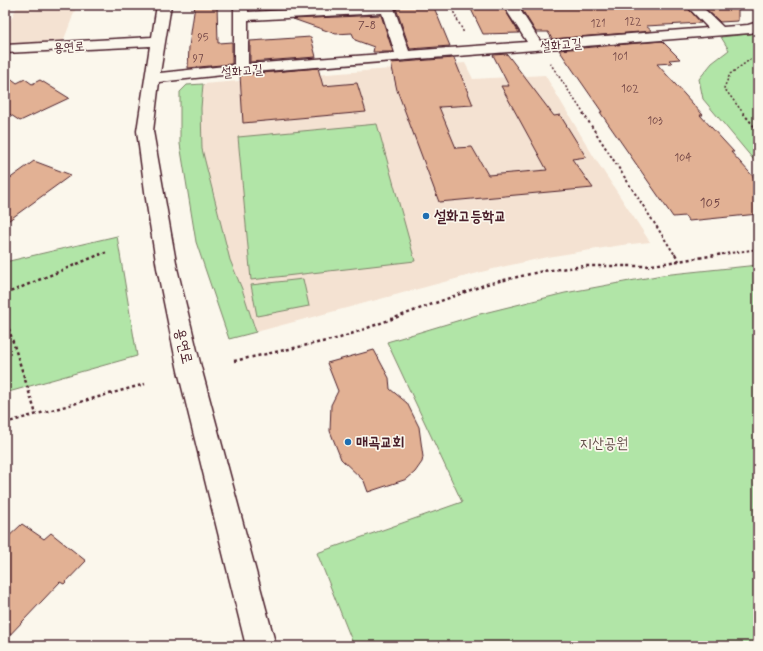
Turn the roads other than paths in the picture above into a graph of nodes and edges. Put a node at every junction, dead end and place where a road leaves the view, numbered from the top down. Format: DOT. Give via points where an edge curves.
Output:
graph roads {
  1 [pos="164,5"];
  2 [pos="510,5"];
  3 [pos="693,5"];
  4 [pos="387,7"];
  5 [pos="241,11"];
  6 [pos="758,26"];
  7 [pos="719,31"];
  8 [pos="158,42"];
  9 [pos="536,46"];
  10 [pos="5,49"];
  11 [pos="404,57"];
  12 [pos="241,69"];
  13 [pos="152,78"];
  14 [pos="262,646"];
  1 -- 8 [label="street, 용연로"];
  2 -- 9 [label="street"];
  3 -- 7 [label="street"];
  4 -- 5 [label="street"];
  4 -- 11 [label="street"];
  5 -- 12 [label="street"];
  6 -- 7 [label="street, 설화고길"];
  7 -- 9 [label="street, 설화고길"];
  8 -- 10 [label="street, 용연로"];
  8 -- 13 [label="street, 용연로"];
  9 -- 11 [label="street, 설화고길"];
  11 -- 12 [label="street, 설화고길"];
  12 -- 13 [label="street, 설화고길"];
  13 -- 14 [label="street, 용연로" via="145,131 167,268 190,371"];
}
